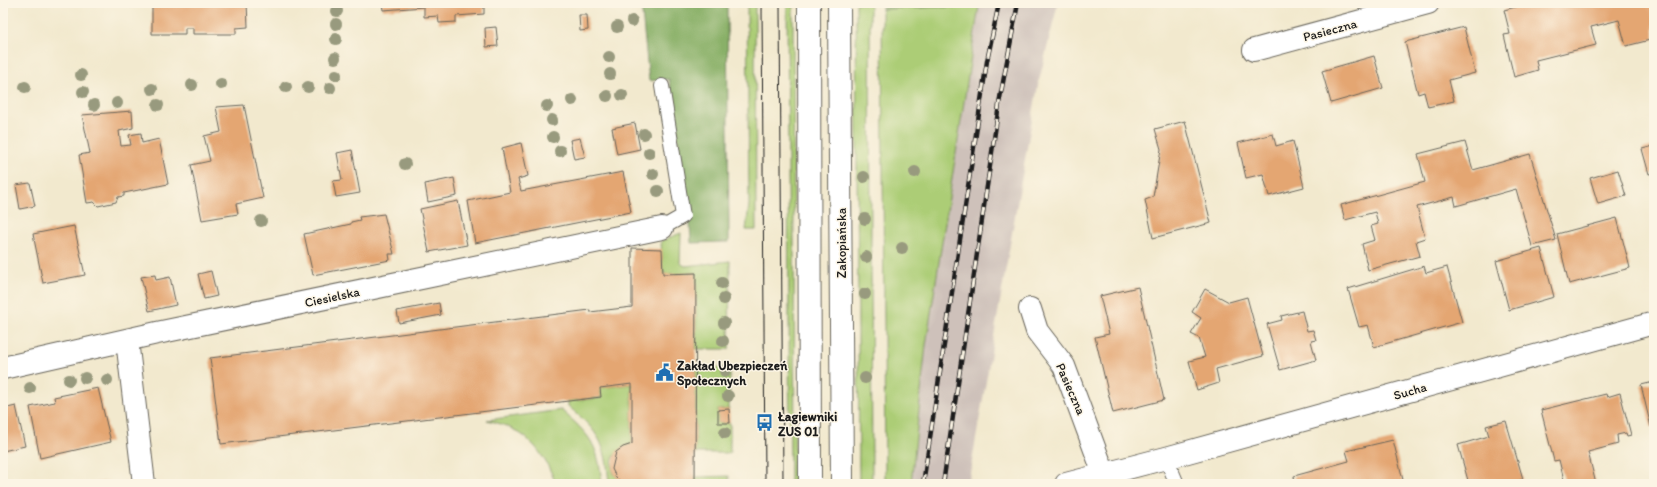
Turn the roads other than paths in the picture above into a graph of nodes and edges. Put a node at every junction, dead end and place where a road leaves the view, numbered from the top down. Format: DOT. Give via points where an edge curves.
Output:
graph roads {
  1 [pos="809,3"];
  2 [pos="839,3"];
  3 [pos="1428,3"];
  4 [pos="1254,50"];
  5 [pos="662,86"];
  6 [pos="662,228"];
  7 [pos="1030,309"];
  8 [pos="1654,323"];
  9 [pos="127,340"];
  10 [pos="3,368"];
  11 [pos="1166,458"];
  12 [pos="1104,474"];
  13 [pos="144,484"];
  14 [pos="810,484"];
  15 [pos="842,484"];
  16 [pos="1066,484"];
  17 [pos="1177,484"];
  1 -- 14 [label="street"];
  2 -- 15 [label="street, Zakopiańska"];
  3 -- 4 [label="street, Pasieczna"];
  5 -- 6 [label="lane" via="683,216"];
  6 -- 9 [label="street, Ciesielska"];
  7 -- 12 [label="street, Pasieczna" via="1037,331 1064,366"];
  8 -- 11 [label="street, Sucha"];
  9 -- 10 [label="street, Ciesielska"];
  9 -- 13 [label="street"];
  11 -- 12 [label="street, Sucha"];
  11 -- 17 [label="lane"];
  12 -- 16 [label="street, Sucha"];
}
